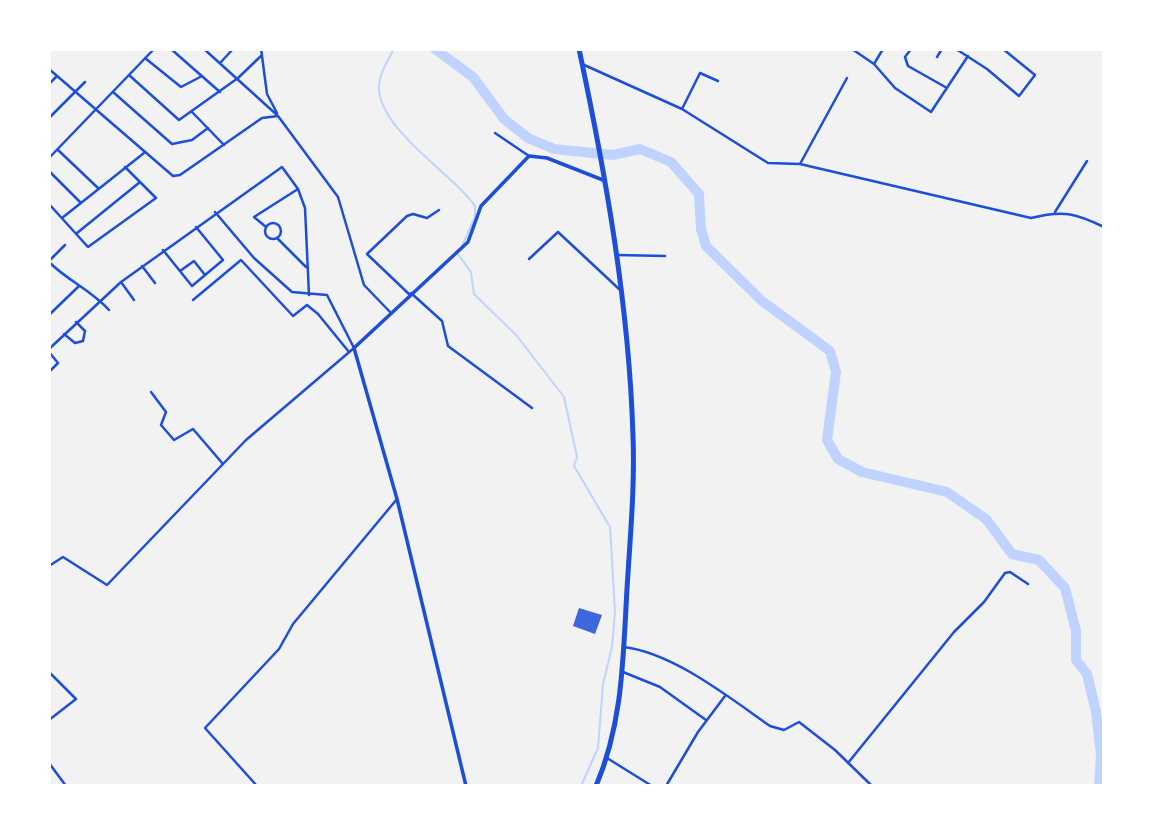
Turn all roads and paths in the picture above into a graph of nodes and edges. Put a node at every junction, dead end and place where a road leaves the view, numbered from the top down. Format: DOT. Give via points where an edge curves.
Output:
graph roads {
  1 [pos="154,49"];
  2 [pos="171,49"];
  3 [pos="204,49"];
  4 [pos="233,49"];
  5 [pos="261,49"];
  6 [pos="579,49"];
  7 [pos="852,49"];
  8 [pos="883,49"];
  9 [pos="911,49"];
  10 [pos="942,49"];
  11 [pos="956,49"];
  12 [pos="1003,49"];
  13 [pos="262,55"];
  14 [pos="968,56"];
  15 [pos="937,57"];
  16 [pos="145,58"];
  17 [pos="220,63"];
  18 [pos="582,64"];
  19 [pos="874,64"];
  20 [pos="49,69"];
  21 [pos="129,75"];
  22 [pos="57,76"];
  23 [pos="202,76"];
  24 [pos="238,78"];
  25 [pos="847,78"];
  26 [pos="718,81"];
  27 [pos="85,82"];
  28 [pos="49,84"];
  29 [pos="947,88"];
  30 [pos="75,92"];
  31 [pos="113,92"];
  32 [pos="220,92"];
  33 [pos="682,109"];
  34 [pos="96,111"];
  35 [pos="192,112"];
  36 [pos="278,116"];
  37 [pos="49,118"];
  38 [pos="208,128"];
  39 [pos="495,133"];
  40 [pos="225,146"];
  41 [pos="58,150"];
  42 [pos="144,152"];
  43 [pos="529,156"];
  44 [pos="49,159"];
  45 [pos="1087,161"];
  46 [pos="800,164"];
  47 [pos="125,167"];
  48 [pos="49,171"];
  49 [pos="602,177"];
  50 [pos="140,182"];
  51 [pos="99,188"];
  52 [pos="298,189"];
  53 [pos="81,203"];
  54 [pos="49,204"];
  55 [pos="439,210"];
  56 [pos="215,212"];
  57 [pos="1055,212"];
  58 [pos="62,218"];
  59 [pos="195,226"];
  60 [pos="266,227"];
  61 [pos="1104,227"];
  62 [pos="76,234"];
  63 [pos="277,238"];
  64 [pos="65,244"];
  65 [pos="163,250"];
  66 [pos="617,255"];
  67 [pos="665,256"];
  68 [pos="529,258"];
  69 [pos="49,261"];
  70 [pos="142,267"];
  71 [pos="306,267"];
  72 [pos="180,271"];
  73 [pos="205,275"];
  74 [pos="121,282"];
  75 [pos="155,283"];
  76 [pos="79,286"];
  77 [pos="622,290"];
  78 [pos="411,294"];
  79 [pos="309,295"];
  80 [pos="100,299"];
  81 [pos="134,300"];
  82 [pos="193,300"];
  83 [pos="109,310"];
  84 [pos="391,313"];
  85 [pos="49,315"];
  86 [pos="76,322"];
  87 [pos="64,333"];
  88 [pos="354,348"];
  89 [pos="49,351"];
  90 [pos="349,352"];
  91 [pos="49,372"];
  92 [pos="152,392"];
  93 [pos="532,408"];
  94 [pos="223,464"];
  95 [pos="397,499"];
  96 [pos="49,566"];
  97 [pos="1028,584"];
  98 [pos="623,647"];
  99 [pos="49,672"];
  100 [pos="622,672"];
  101 [pos="725,696"];
  102 [pos="49,720"];
  103 [pos="706,720"];
  104 [pos="607,758"];
  105 [pos="49,762"];
  106 [pos="848,762"];
  107 [pos="66,786"];
  108 [pos="257,786"];
  109 [pos="466,786"];
  110 [pos="596,786"];
  111 [pos="652,786"];
  112 [pos="666,786"];
  113 [pos="872,786"];
  1 -- 16 [label="street"];
  2 -- 23 [label="street"];
  3 -- 17 [label="street"];
  4 -- 17 [label="street"];
  5 -- 13 [label="street"];
  6 -- 18 [label="highway"];
  7 -- 19 [label="street"];
  8 -- 19 [label="street"];
  9 -- 29 [label="street" via="905,57 908,66"];
  10 -- 15 [label="street"];
  11 -- 14 [label="street"];
  12 -- 14 [label="street" via="1035,75 1018,96"];
  13 -- 24 [label="street"];
  13 -- 36 [label="street" via="267,94"];
  14 -- 29 [label="street"];
  16 -- 21 [label="street"];
  16 -- 23 [label="street" via="181,87"];
  17 -- 24 [label="street"];
  18 -- 33 [label="street"];
  18 -- 49 [label="highway"];
  19 -- 29 [label="street" via="895,88 931,112"];
  20 -- 22 [label="street"];
  21 -- 31 [label="street"];
  21 -- 35 [label="street" via="179,120"];
  22 -- 28 [label="street"];
  22 -- 30 [label="street"];
  23 -- 32 [label="street"];
  24 -- 32 [label="street"];
  24 -- 36 [label="street"];
  25 -- 46 [label="street"];
  26 -- 33 [label="street" via="701,73"];
  27 -- 30 [label="street"];
  30 -- 34 [label="street"];
  30 -- 37 [label="street"];
  31 -- 34 [label="street"];
  31 -- 38 [label="street" via="172,144 192,140"];
  32 -- 35 [label="street"];
  33 -- 46 [label="street" via="768,163"];
  34 -- 41 [label="street"];
  34 -- 42 [label="street"];
  35 -- 38 [label="street"];
  36 -- 40 [label="street" via="262,118"];
  36 -- 84 [label="street" via="338,197 364,285"];
  38 -- 40 [label="street"];
  39 -- 43 [label="street"];
  40 -- 42 [label="street" via="176,176"];
  41 -- 44 [label="street"];
  41 -- 51 [label="street"];
  42 -- 47 [label="street"];
  43 -- 49 [label="street"];
  43 -- 78 [label="street" via="481,206 468,242"];
  45 -- 57 [label="street"];
  46 -- 57 [label="street" via="1012,215 1031,218"];
  47 -- 50 [label="street"];
  47 -- 51 [label="street"];
  48 -- 53 [label="street"];
  49 -- 66 [label="highway"];
  50 -- 62 [label="street"];
  50 -- 62 [label="street" via="156,198 88,247"];
  51 -- 53 [label="street"];
  52 -- 56 [label="street" via="282,167"];
  52 -- 60 [label="street" via="254,217"];
  52 -- 71 [label="street" via="305,208"];
  53 -- 58 [label="street"];
  54 -- 58 [label="street"];
  55 -- 78 [label="street" via="427,218 407,216 367,254"];
  56 -- 59 [label="street"];
  56 -- 79 [label="street" via="254,258 292,292"];
  57 -- 61 [label="street" via="1078,214"];
  58 -- 62 [label="street"];
  59 -- 65 [label="street"];
  59 -- 73 [label="street" via="223,258"];
  60 -- 63 [label="street" via="267,237"];
  60 -- 63 [label="street" via="278,225 281,232"];
  63 -- 71 [label="street"];
  64 -- 69 [label="street"];
  65 -- 70 [label="street"];
  65 -- 72 [label="street"];
  66 -- 67 [label="street"];
  66 -- 77 [label="highway"];
  68 -- 77 [label="street" via="558,232"];
  69 -- 76 [label="street"];
  70 -- 74 [label="street"];
  70 -- 75 [label="street"];
  71 -- 79 [label="street"];
  72 -- 73 [label="street" via="194,261"];
  72 -- 73 [label="street" via="192,286"];
  74 -- 80 [label="street"];
  74 -- 81 [label="street"];
  76 -- 80 [label="street"];
  76 -- 85 [label="street"];
  77 -- 98 [label="highway" via="633,438"];
  78 -- 84 [label="street"];
  78 -- 93 [label="street" via="442,321 447,346"];
  79 -- 88 [label="street" via="327,295"];
  80 -- 83 [label="street"];
  80 -- 86 [label="street"];
  82 -- 90 [label="street" via="241,260 293,316 307,305"];
  84 -- 88 [label="street"];
  86 -- 87 [label="street"];
  86 -- 87 [label="street" via="85,331 82,341 75,343"];
  87 -- 89 [label="street"];
  88 -- 90 [label="street"];
  88 -- 95 [label="street"];
  89 -- 91 [label="street" via="58,363"];
  90 -- 94 [label="street" via="279,409"];
  92 -- 94 [label="street" via="166,412 161,425 170,437 174,440 193,429"];
  94 -- 96 [label="street" via="107,584 63,557"];
  95 -- 108 [label="street" via="293,624 278,649 205,728"];
  95 -- 109 [label="street"];
  97 -- 106 [label="street" via="1004,573"];
  98 -- 100 [label="highway"];
  98 -- 101 [label="street" via="666,660"];
  99 -- 102 [label="street" via="76,699"];
  100 -- 103 [label="street" via="660,687"];
  100 -- 104 [label="highway" via="618,718"];
  101 -- 103 [label="street"];
  101 -- 106 [label="street" via="771,726 784,730 799,722"];
  103 -- 112 [label="street"];
  104 -- 110 [label="highway"];
  104 -- 111 [label="street"];
  105 -- 107 [label="street"];
  106 -- 113 [label="street"];
}
